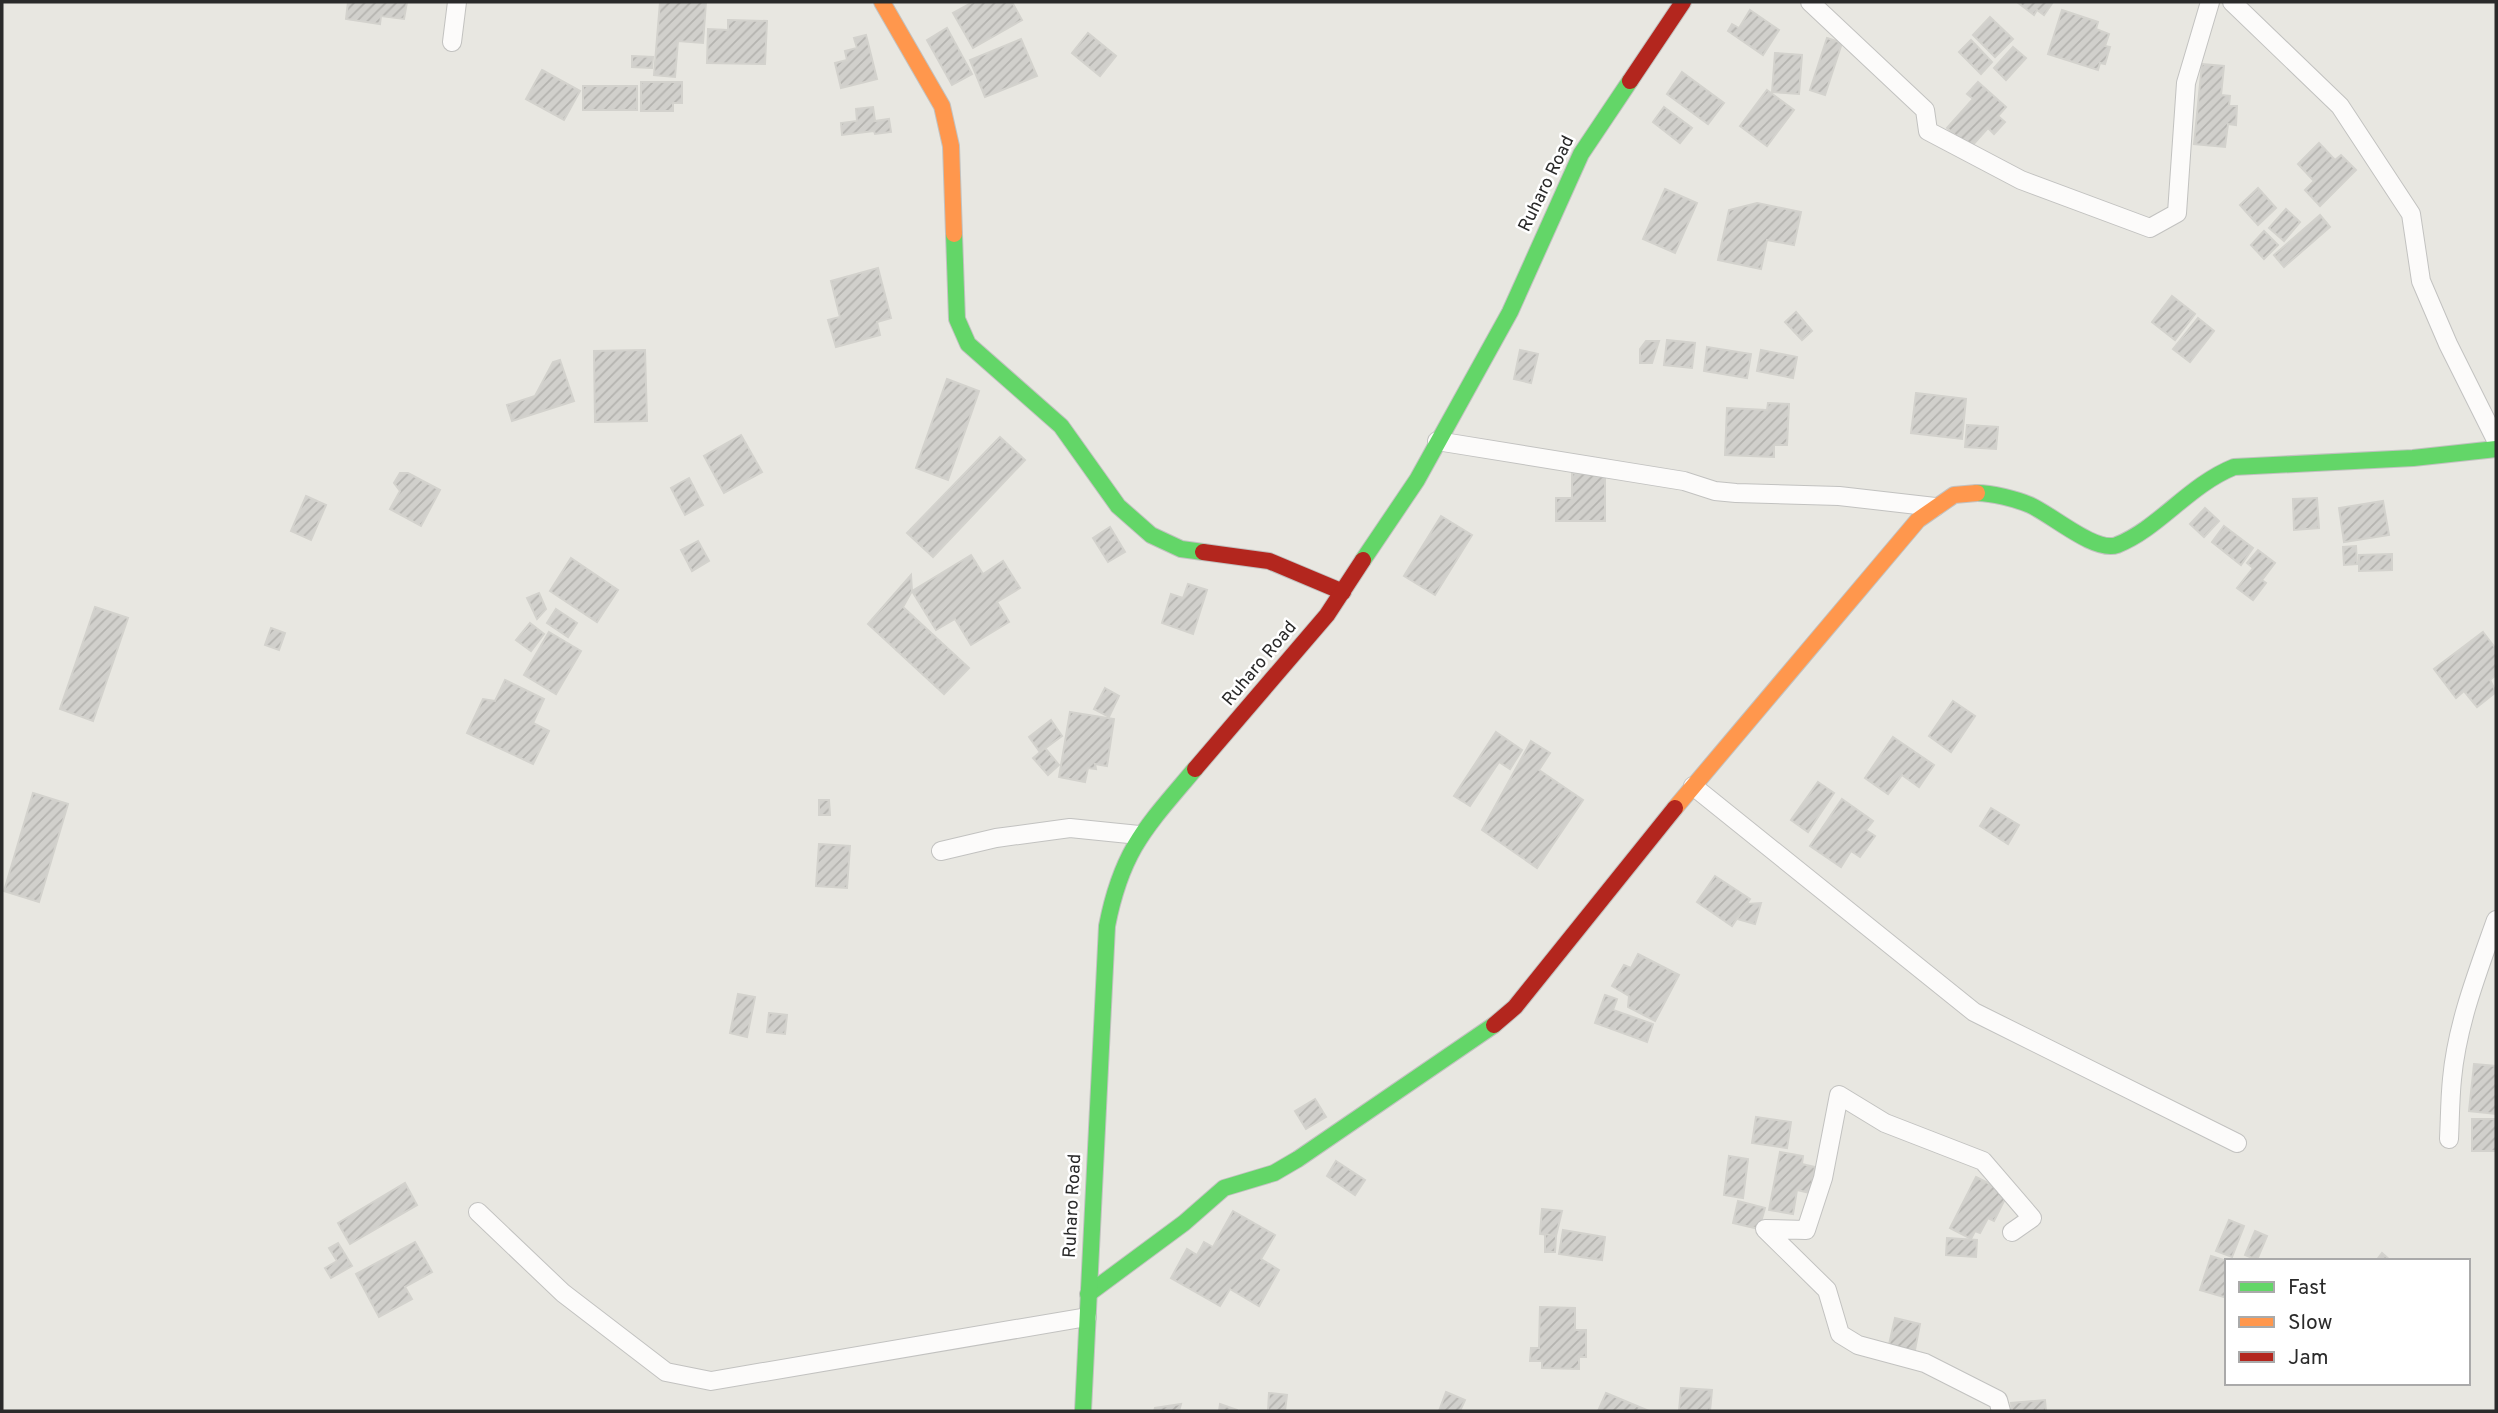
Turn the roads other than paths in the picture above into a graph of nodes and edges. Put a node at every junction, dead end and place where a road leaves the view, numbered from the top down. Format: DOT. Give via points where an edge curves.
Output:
graph roads {
  1 [pos="457,2"];
  2 [pos="882,2"];
  3 [pos="1683,2"];
  4 [pos="1810,2"];
  5 [pos="2210,2"];
  6 [pos="2232,2"];
  7 [pos="452,42"];
  8 [pos="2496,440"];
  9 [pos="1437,441"];
  10 [pos="2496,449"];
  11 [pos="1935,507"];
  12 [pos="1343,592"];
  13 [pos="1693,786"];
  14 [pos="1139,835"];
  15 [pos="941,851"];
  16 [pos="2496,920"];
  17 [pos="2449,1139"];
  18 [pos="2237,1143"];
  19 [pos="478,1212"];
  20 [pos="2012,1232"];
  21 [pos="1088,1294"];
  22 [pos="1087,1317"];
  23 [pos="1083,1411"];
  24 [pos="2001,1411"];
  1 -- 7 [label="street"];
  2 -- 12 [label="street" via="942,106 951,146 957,319 968,344 1061,426 1118,506 1151,535 1181,549 1269,561"];
  3 -- 9 [label="street, Ruharo Road" via="1581,154 1510,312"];
  4 -- 5 [label="street" via="1925,110 1928,131 2021,180 2150,228 2177,213 2186,83"];
  6 -- 8 [label="street" via="2340,106 2411,215 2421,281"];
  9 -- 11 [label="street" via="1684,481 1715,491 1839,496"];
  9 -- 12 [label="street, Ruharo Road" via="1417,480"];
  10 -- 11 [label="street" via="2234,467 2211,476 2132,537 2114,545 2100,545 2030,505 1982,493 1954,495"];
  11 -- 13 [label="street" via="1918,520"];
  12 -- 14 [label="street, Ruharo Road"];
  13 -- 18 [label="street" via="1974,1012"];
  13 -- 21 [label="street" via="1515,1007 1496,1024 1298,1159 1274,1173 1224,1188"];
  14 -- 15 [label="street" via="1070,828"];
  14 -- 21 [label="street, Ruharo Road" via="1114,885 1105,940"];
  16 -- 17 [label="street" via="2460,1034"];
  19 -- 22 [label="street" via="563,1293 666,1372 689,1378 711,1381"];
  20 -- 24 [label="street" via="2032,1218 1983,1161 1885,1123 1839,1095 1823,1178 1806,1230 1765,1229 1827,1290 1840,1334 1858,1345 1925,1363 1997,1400"];
  21 -- 22 [label="street, Ruharo Road"];
  22 -- 23 [label="street, Ruharo Road"];
}
